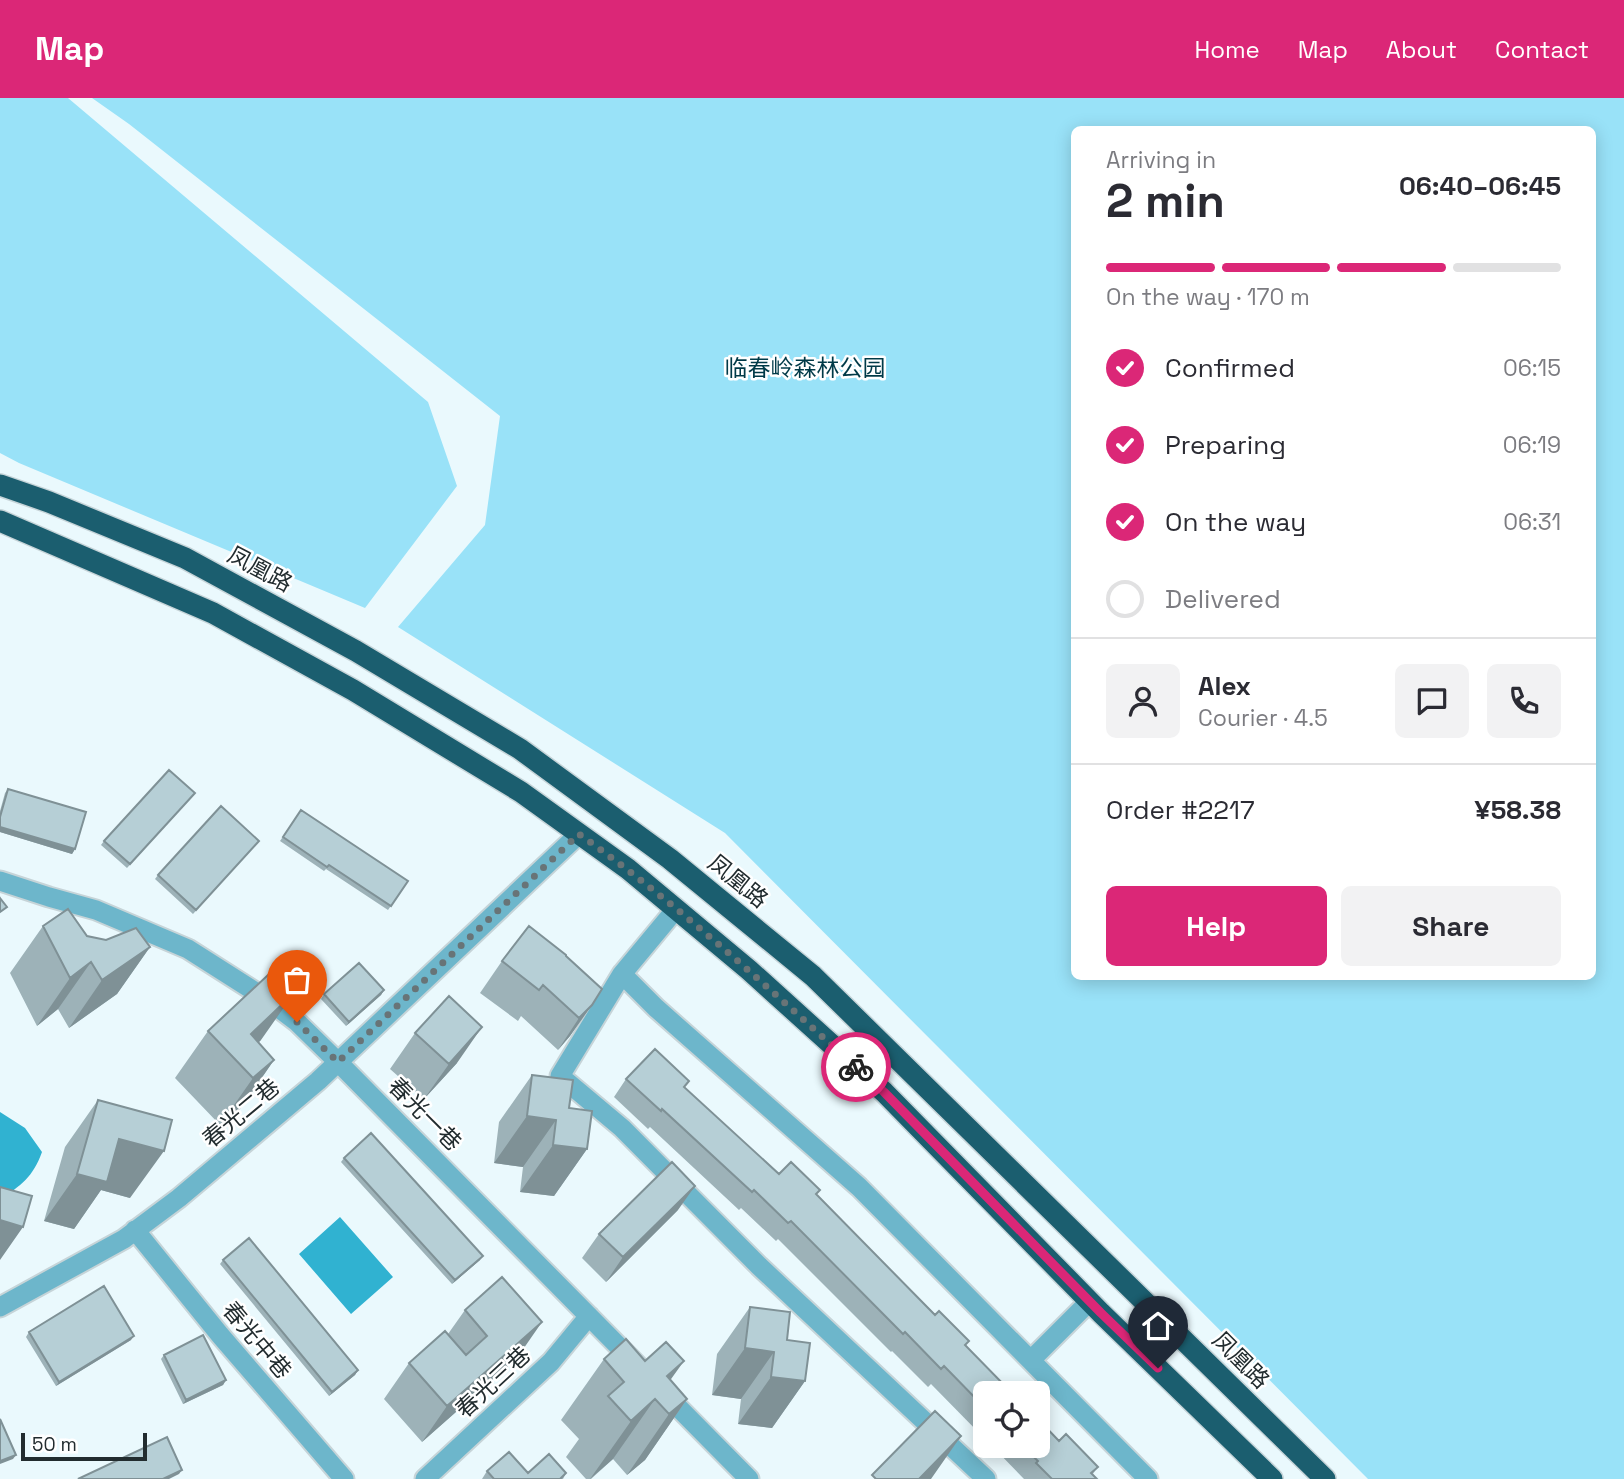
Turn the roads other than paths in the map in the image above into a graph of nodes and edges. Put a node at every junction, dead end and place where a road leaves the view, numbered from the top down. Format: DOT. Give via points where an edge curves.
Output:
graph roads {
  1 [pos="0,485"];
  2 [pos="0,522"];
  3 [pos="579,834"];
  4 [pos="0,881"];
  5 [pos="676,909"];
  6 [pos="622,974"];
  7 [pos="338,1062"];
  8 [pos="135,1230"];
  9 [pos="1090,1301"];
  10 [pos="0,1307"];
  11 [pos="589,1316"];
  12 [pos="1031,1360"];
  13 [pos="983,1478"];
  14 [pos="344,1479"];
  15 [pos="425,1479"];
  16 [pos="749,1479"];
  17 [pos="1148,1479"];
  18 [pos="1272,1479"];
  19 [pos="1325,1479"];
  1 -- 19 [label="highway, 凤凰路" via="185,558 356,651 520,749 670,859 813,976"];
  2 -- 3 [label="highway" via="213,612 353,690"];
  3 -- 5 [label="highway"];
  3 -- 7 [label="street, 春光二巷"];
  4 -- 7 [label="street, 春光一巷" via="96,910 188,949 268,1000"];
  5 -- 6 [label="street"];
  5 -- 9 [label="highway" via="884,1092"];
  6 -- 12 [label="street" via="859,1187"];
  6 -- 13 [label="street" via="560,1076 622,1128 759,1266"];
  7 -- 8 [label="street, 春光二巷"];
  7 -- 11 [label="street, 春光一巷"];
  8 -- 10 [label="street, 春光二巷"];
  8 -- 14 [label="street, 春光中巷"];
  9 -- 12 [label="street"];
  9 -- 18 [label="highway"];
  11 -- 15 [label="street, 春光三巷" via="551,1362"];
  11 -- 16 [label="street, 春光一巷"];
  12 -- 17 [label="street"];
}
